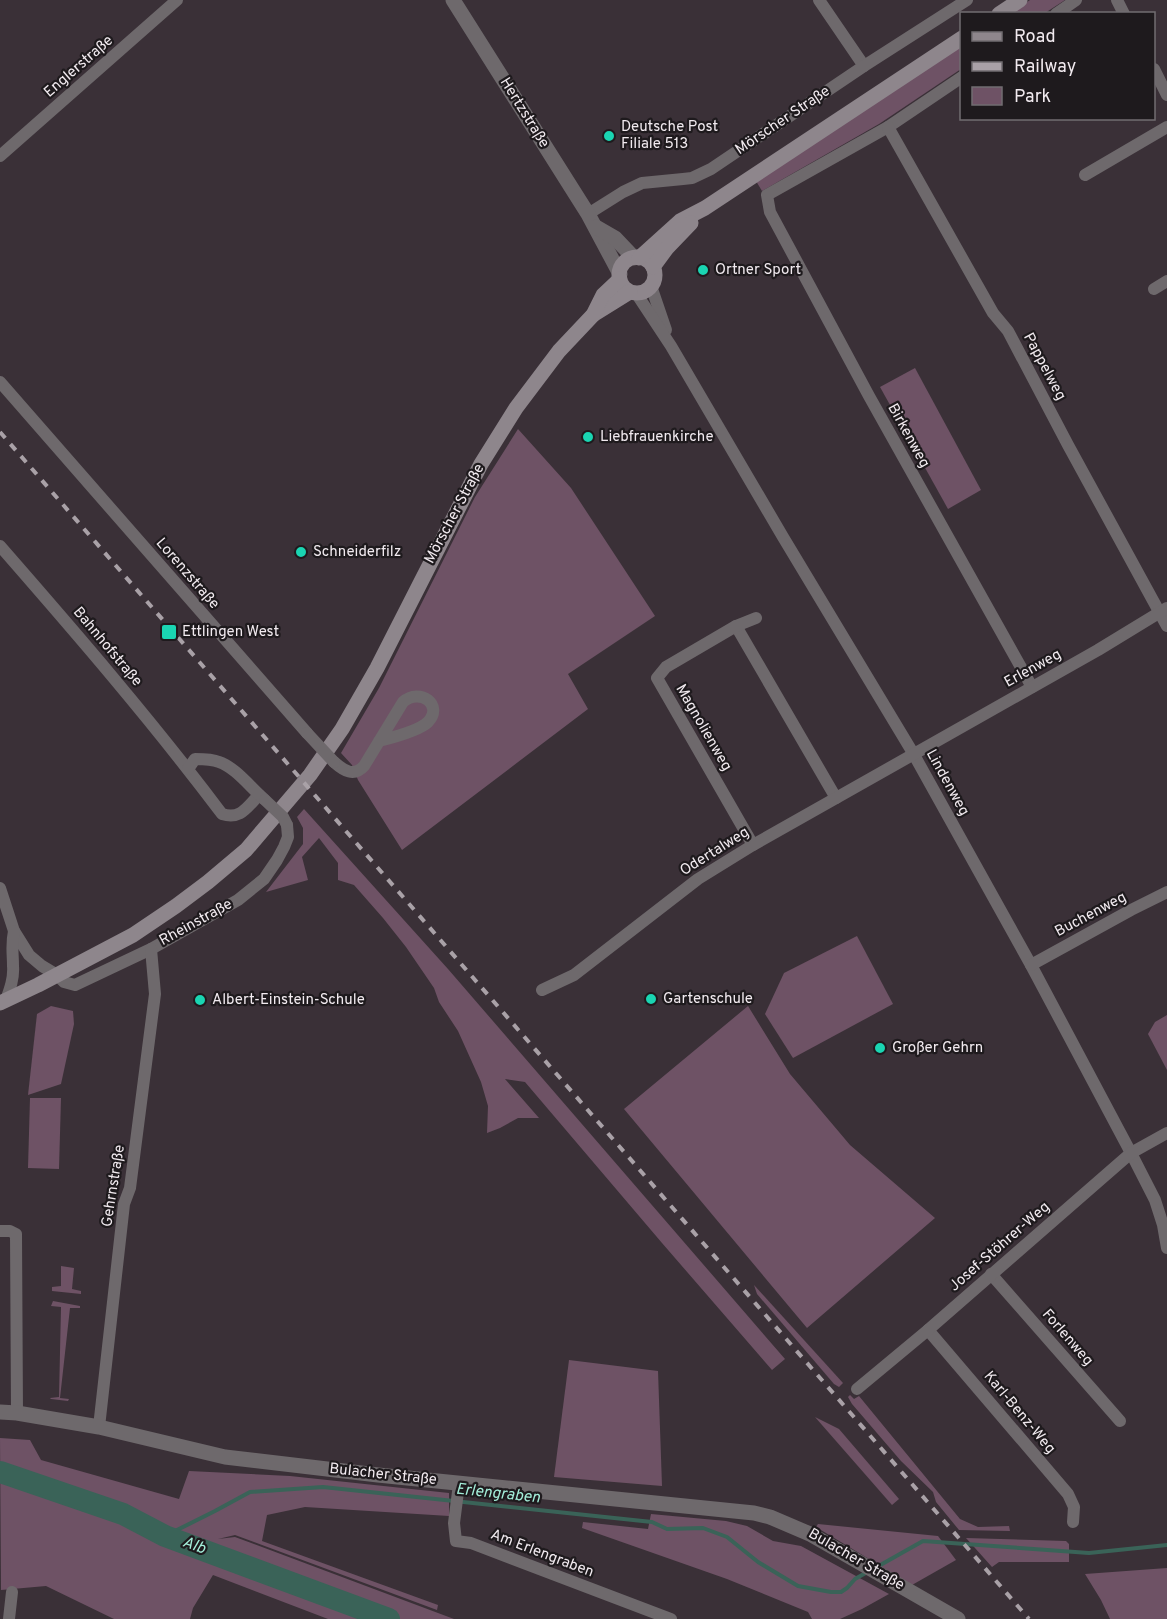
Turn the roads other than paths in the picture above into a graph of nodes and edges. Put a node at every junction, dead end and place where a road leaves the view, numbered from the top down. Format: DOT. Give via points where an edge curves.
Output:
graph roads {
  1 [pos="177,0"];
  2 [pos="453,0"];
  3 [pos="819,0"];
  4 [pos="967,0"];
  5 [pos="1020,0"];
  6 [pos="1076,0"];
  7 [pos="1002,12"];
  8 [pos="1059,12"];
  9 [pos="960,39"];
  10 [pos="864,66"];
  11 [pos="1155,71"];
  12 [pos="960,78"];
  13 [pos="1167,94"];
  14 [pos="888,127"];
  15 [pos="1167,127"];
  16 [pos="0,156"];
  17 [pos="1085,175"];
  18 [pos="705,208"];
  19 [pos="592,221"];
  20 [pos="636,258"];
  21 [pos="653,267"];
  22 [pos="620,276"];
  23 [pos="1167,281"];
  24 [pos="651,286"];
  25 [pos="1154,289"];
  26 [pos="633,292"];
  27 [pos="592,315"];
  28 [pos="671,346"];
  29 [pos="0,382"];
  30 [pos="0,546"];
  31 [pos="1163,610"];
  32 [pos="756,618"];
  33 [pos="736,626"];
  34 [pos="1167,626"];
  35 [pos="1032,687"];
  36 [pos="342,729"];
  37 [pos="380,741"];
  38 [pos="913,753"];
  39 [pos="189,769"];
  40 [pos="262,797"];
  41 [pos="836,798"];
  42 [pos="753,846"];
  43 [pos="0,888"];
  44 [pos="1167,892"];
  45 [pos="14,931"];
  46 [pos="151,949"];
  47 [pos="1031,965"];
  48 [pos="57,975"];
  49 [pos="542,990"];
  50 [pos="3,1002"];
  51 [pos="1167,1133"];
  52 [pos="1131,1153"];
  53 [pos="0,1231"];
  54 [pos="1167,1248"];
  55 [pos="991,1275"];
  56 [pos="928,1330"];
  57 [pos="857,1389"];
  58 [pos="0,1412"];
  59 [pos="17,1413"];
  60 [pos="1120,1421"];
  61 [pos="99,1427"];
  62 [pos="458,1490"];
  63 [pos="1073,1521"];
  64 [pos="12,1592"];
  65 [pos="6,1616"];
  66 [pos="671,1619"];
  67 [pos="958,1619"];
  1 -- 16 [label="street, Englerstraße"];
  2 -- 19 [label="street, Hertzstraße"];
  3 -- 10 [label="street"];
  4 -- 10 [label="street, Mörscher Straße"];
  5 -- 7 [label="main road"];
  6 -- 8 [label="street"];
  9 -- 18 [label="main road, Mörscher Straße"];
  10 -- 19 [label="street, Mörscher Straße" via="711,169 692,178 642,183 622,192"];
  11 -- 13 [label="street"];
  12 -- 14 [label="street"];
  14 -- 31 [label="street, Pappelweg" via="993,313 1008,331"];
  14 -- 35 [label="street, Birkenweg" via="767,195 770,212"];
  15 -- 17 [label="street"];
  18 -- 20 [label="main road, Mörscher Straße" via="680,221"];
  18 -- 21 [label="main road, Mörscher Straße"];
  19 -- 20 [label="street, Hertzstraße"];
  19 -- 22 [label="street, Hertzstraße"];
  20 -- 21 [label="main road" via="645,259"];
  20 -- 22 [label="main road" via="624,263"];
  21 -- 24 [label="main road" via="655,277"];
  22 -- 26 [label="main road" via="626,289"];
  22 -- 27 [label="main road, Mörscher Straße"];
  23 -- 25 [label="street"];
  24 -- 26 [label="main road"];
  24 -- 28 [label="street, Lindenweg"];
  26 -- 27 [label="main road, Mörscher Straße"];
  26 -- 28 [label="street, Lindenweg"];
  27 -- 36 [label="main road, Mörscher Straße" via="516,408 481,464"];
  28 -- 38 [label="street, Lindenweg"];
  29 -- 37 [label="street, Lorenzstraße, bridge" via="334,762 354,773"];
  30 -- 39 [label="street, Bahnhofstraße"];
  31 -- 34 [label="street, Pappelweg"];
  31 -- 35 [label="street, Erlenweg"];
  32 -- 33 [label="street, Magnolienweg"];
  33 -- 41 [label="street"];
  33 -- 42 [label="street, Magnolienweg" via="666,667 657,678"];
  35 -- 38 [label="street, Erlenweg"];
  36 -- 48 [label="main road, Rheinstraße" via="310,775 246,850 133,935"];
  38 -- 41 [label="street, Odertalweg"];
  38 -- 47 [label="street, Lindenweg"];
  39 -- 40 [label="street" via="195,759 222,763"];
  39 -- 40 [label="street, Bahnhofstraße" via="222,814 238,816"];
  40 -- 46 [label="street, Rheinstraße, bridge" via="283,817 288,837 264,879 238,900"];
  41 -- 42 [label="street, Odertalweg"];
  42 -- 49 [label="street, Odertalweg" via="698,879 574,975"];
  43 -- 45 [label="street"];
  44 -- 47 [label="street, Buchenweg"];
  45 -- 48 [label="street" via="29,955"];
  45 -- 50 [label="street" via="12,984"];
  46 -- 48 [label="street, Rheinstraße" via="75,985"];
  46 -- 61 [label="street, Gehrnstraße" via="155,994 130,1188 124,1204"];
  47 -- 52 [label="street, Lindenweg"];
  48 -- 50 [label="main road, Rheinstraße"];
  51 -- 52 [label="street, Josef-Stöhrer-Weg"];
  52 -- 54 [label="street, Lindenweg" via="1155,1200"];
  52 -- 55 [label="street, Josef-Stöhrer-Weg"];
  53 -- 59 [label="street" via="16,1234"];
  55 -- 56 [label="street, Josef-Stöhrer-Weg"];
  55 -- 60 [label="street, Forlenweg"];
  56 -- 57 [label="street, Josef-Stöhrer-Weg"];
  56 -- 63 [label="street, Karl-Benz-Weg" via="1068,1494 1074,1507"];
  58 -- 59 [label="street, Bulacher Straße"];
  59 -- 61 [label="street, Bulacher Straße"];
  61 -- 62 [label="street, Bulacher Straße" via="225,1457"];
  62 -- 66 [label="street, Am Erlengraben" via="456,1541 471,1543"];
  62 -- 67 [label="street, Bulacher Straße" via="770,1517 793,1526"];
  64 -- 65 [label="street"];
}
